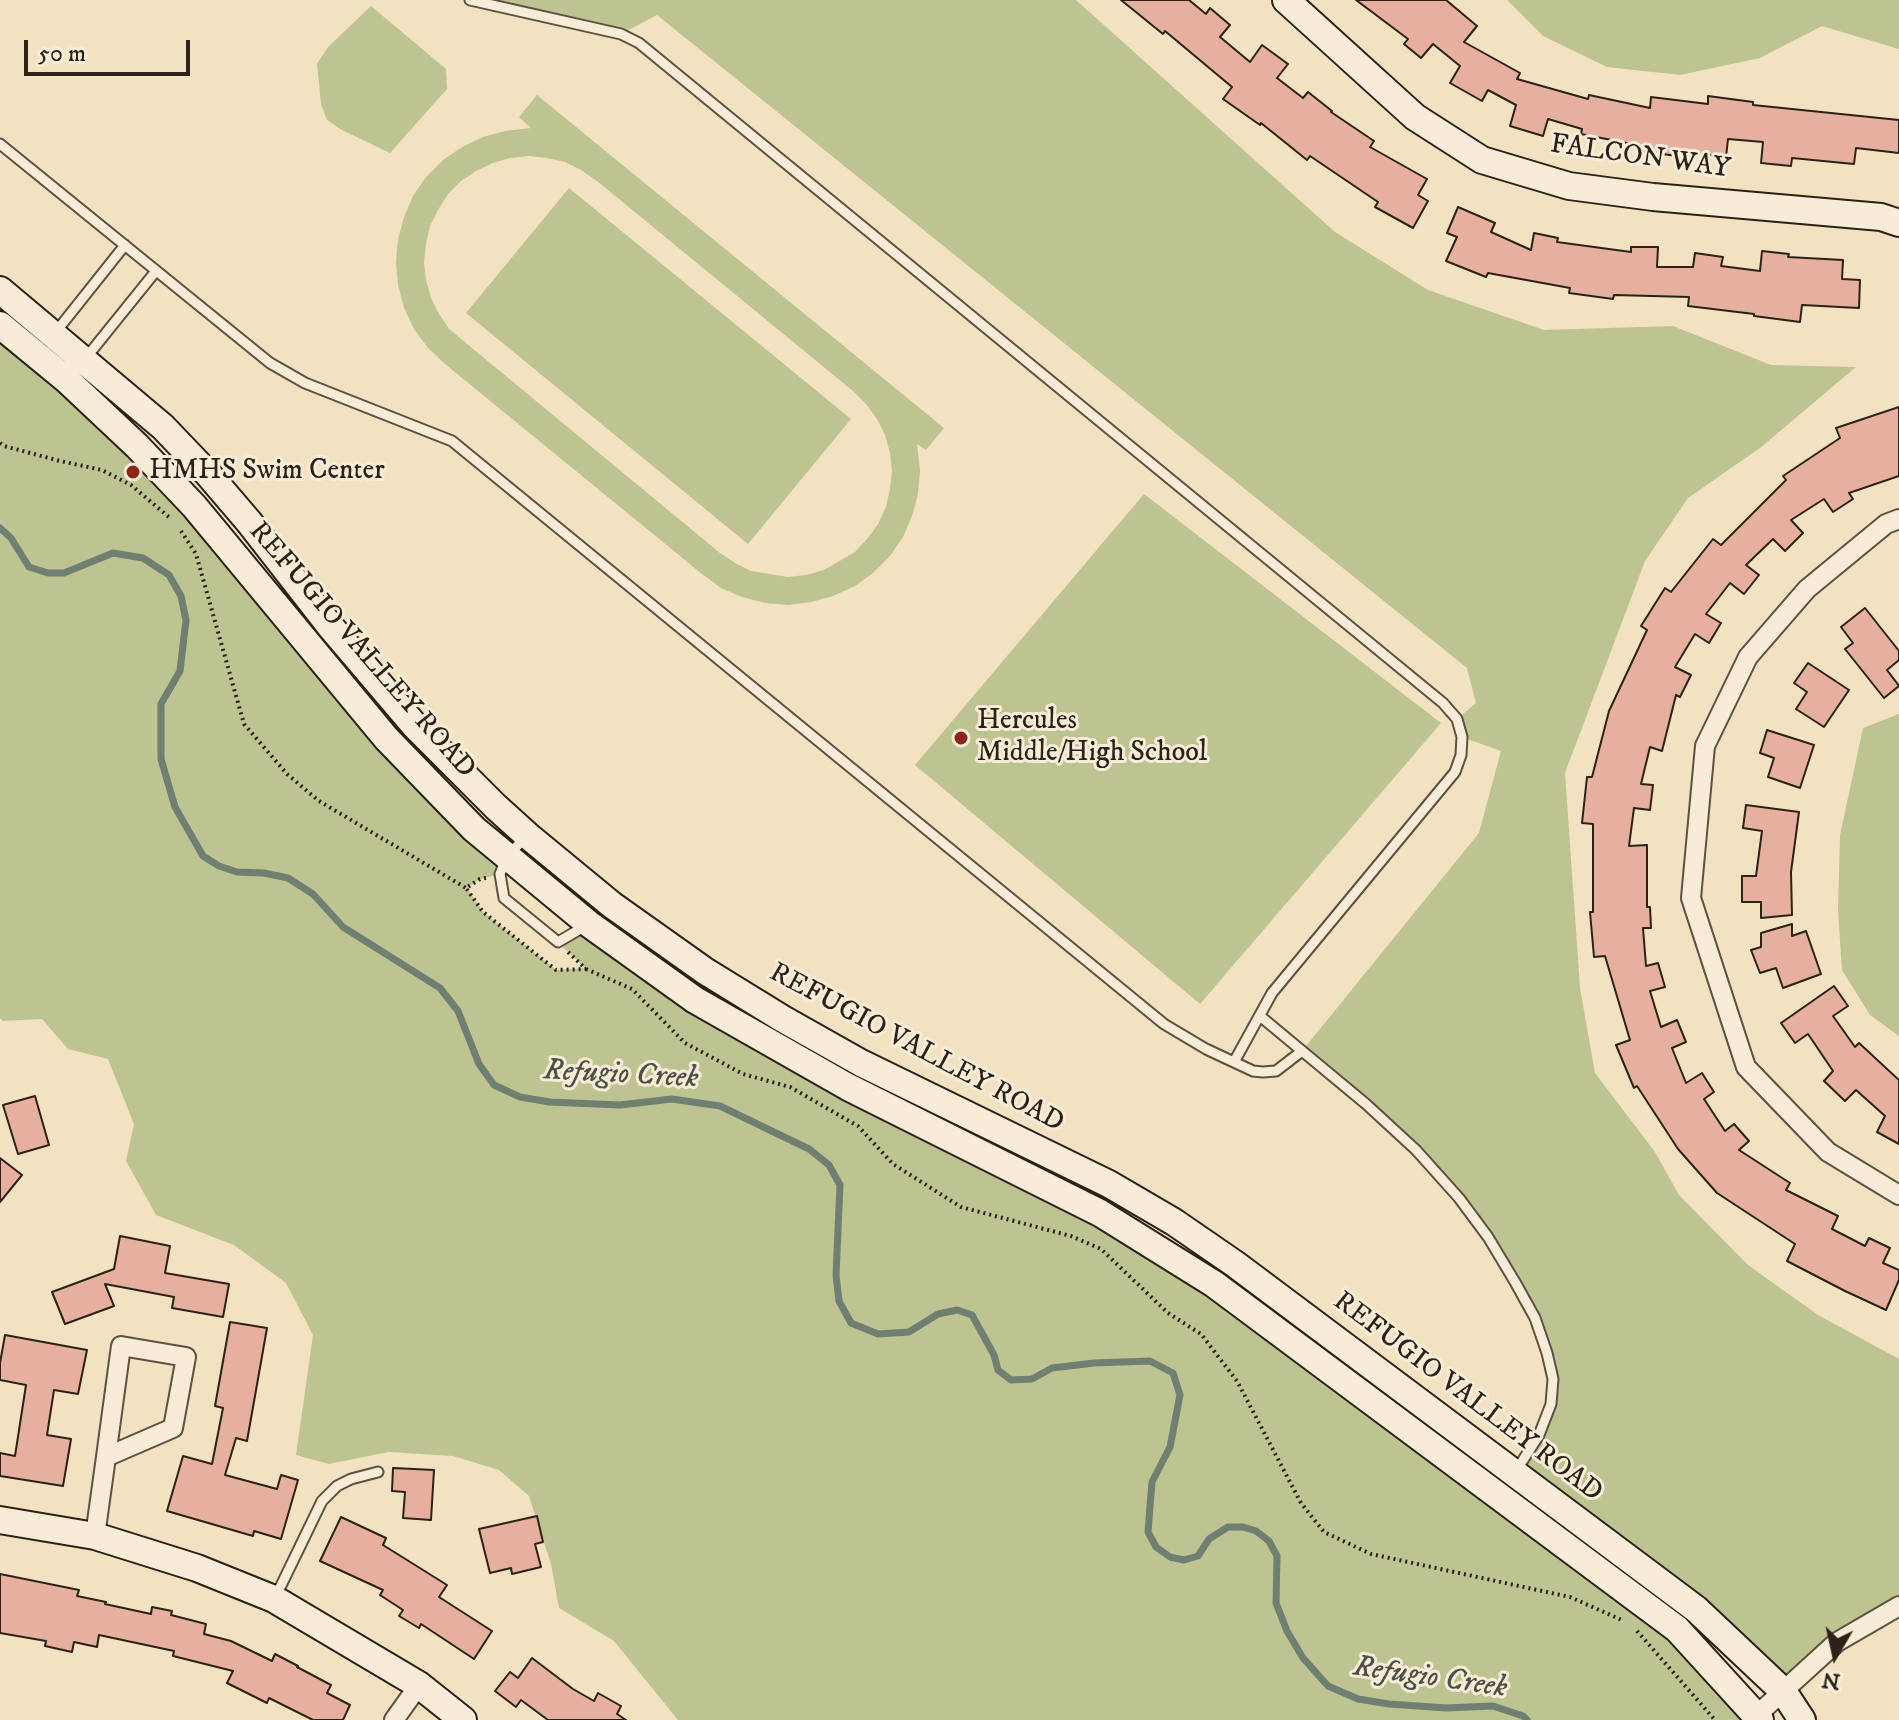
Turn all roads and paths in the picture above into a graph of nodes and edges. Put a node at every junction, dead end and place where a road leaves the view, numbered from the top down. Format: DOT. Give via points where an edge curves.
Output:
graph roads {
  1 [pos="470,0"];
  2 [pos="1286,0"];
  3 [pos="0,144"];
  4 [pos="1899,223"];
  5 [pos="125,245"];
  6 [pos="156,271"];
  7 [pos="0,290"];
  8 [pos="0,325"];
  9 [pos="46,345"];
  10 [pos="76,370"];
  11 [pos="0,443"];
  12 [pos="1899,519"];
  13 [pos="527,835"];
  14 [pos="507,856"];
  15 [pos="466,888"];
  16 [pos="586,969"];
  17 [pos="1260,1016"];
  18 [pos="1302,1051"];
  19 [pos="1234,1062"];
  20 [pos="1899,1195"];
  21 [pos="106,1457"];
  22 [pos="378,1472"];
  23 [pos="1514,1473"];
  24 [pos="0,1520"];
  25 [pos="95,1536"];
  26 [pos="274,1599"];
  27 [pos="1899,1606"];
  28 [pos="419,1685"];
  29 [pos="1783,1691"];
  30 [pos="1759,1718"];
  31 [pos="394,1720"];
  32 [pos="463,1720"];
  33 [pos="1715,1720"];
  34 [pos="1802,1720"];
  1 -- 17 [label="lane" via="621,34 639,43 1457,719 1462,737 1455,772 1272,993"];
  2 -- 4 [label="street, FALCON WAY" via="1415,117 1482,160 1569,186"];
  3 -- 5 [label="lane"];
  5 -- 6 [label="lane"];
  5 -- 9 [label="lane"];
  6 -- 10 [label="lane"];
  6 -- 19 [label="lane" via="282,370 452,441 1164,1024"];
  7 -- 9 [label="street, REFUGIO VALLEY ROAD"];
  8 -- 9 [label="street, REFUGIO VALLEY ROAD"];
  9 -- 10 [label="street, REFUGIO VALLEY ROAD"];
  10 -- 13 [label="street, REFUGIO VALLEY ROAD" via="163,427 249,522 415,726"];
  10 -- 14 [label="street, REFUGIO VALLEY ROAD" via="386,738"];
  11 -- 15 [label="path" via="102,470 131,485 176,524 196,554 244,724 287,774 319,801"];
  12 -- 20 [label="street" via="1807,589 1748,657 1705,746 1691,898 1746,1067 1828,1152"];
  13 -- 14 [label="lane"];
  13 -- 23 [label="street, REFUGIO VALLEY ROAD" via="635,922 783,1019 1174,1222"];
  14 -- 30 [label="street, REFUGIO VALLEY ROAD" via="589,924 695,1000 848,1087 1100,1213 1214,1284 1677,1629"];
  16 -- 33 [label="path" via="632,989 685,1043 743,1074 790,1087 858,1126 893,1164 961,1207 1101,1249 1168,1313 1201,1334 1237,1381 1301,1503 1324,1532 1371,1554 1570,1597 1631,1624"];
  17 -- 18 [label="lane"];
  17 -- 19 [label="lane"];
  18 -- 19 [label="lane" via="1276,1071 1253,1071"];
  18 -- 23 [label="lane" via="1416,1150 1459,1198 1535,1318 1553,1379 1551,1404 1539,1435"];
  21 -- 21 [label="street" via="121,1346 186,1357 173,1428"];
  21 -- 25 [label="street"];
  22 -- 26 [label="lane" via="337,1486 322,1501"];
  23 -- 29 [label="street, REFUGIO VALLEY ROAD" via="1696,1609"];
  24 -- 25 [label="street"];
  25 -- 26 [label="street"];
  26 -- 28 [label="street"];
  27 -- 29 [label="street" via="1837,1642"];
  28 -- 31 [label="street"];
  28 -- 32 [label="street"];
  29 -- 30 [label="street"];
  29 -- 34 [label="street, REFUGIO VALLEY ROAD"];
}
